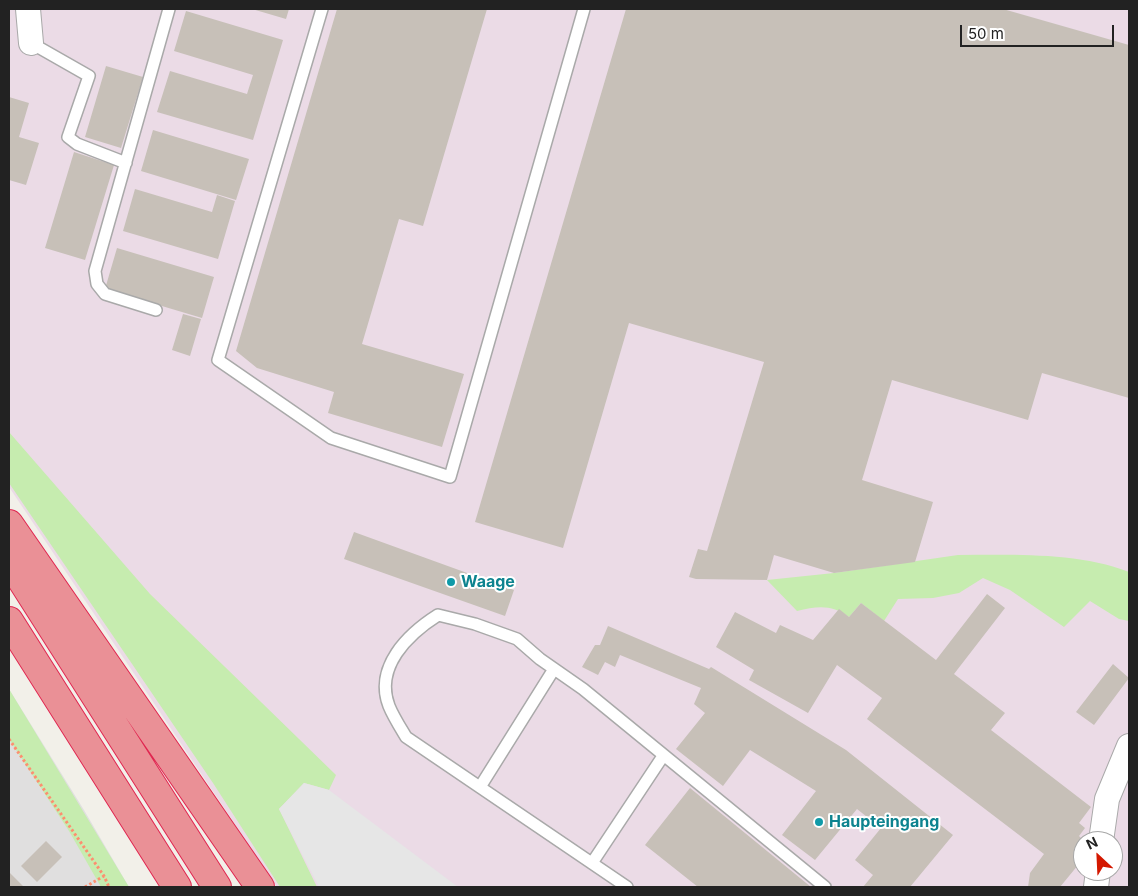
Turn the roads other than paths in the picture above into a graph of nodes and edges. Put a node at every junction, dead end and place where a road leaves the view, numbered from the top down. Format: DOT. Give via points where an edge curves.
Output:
graph roads {
  1 [pos="28,9"];
  2 [pos="169,9"];
  3 [pos="322,9"];
  4 [pos="584,9"];
  5 [pos="31,43"];
  6 [pos="126,163"];
  7 [pos="156,310"];
  8 [pos="9,524"];
  9 [pos="9,560"];
  10 [pos="9,621"];
  11 [pos="554,668"];
  12 [pos="1129,746"];
  13 [pos="663,756"];
  14 [pos="114,786"];
  15 [pos="480,787"];
  16 [pos="1102,831"];
  17 [pos="592,864"];
  18 [pos="155,887"];
  19 [pos="177,887"];
  20 [pos="217,887"];
  21 [pos="260,887"];
  22 [pos="627,887"];
  23 [pos="825,887"];
  1 -- 5 [label="street"];
  2 -- 6 [label="lane"];
  3 -- 4 [label="lane" via="218,360 331,438 450,477"];
  5 -- 6 [label="lane" via="89,76 68,137 77,144"];
  6 -- 7 [label="lane" via="95,277 105,294"];
  8 -- 21 [label="highway"];
  9 -- 20 [label="highway"];
  10 -- 14 [label="highway"];
  11 -- 13 [label="lane"];
  11 -- 15 [label="lane"];
  11 -- 15 [label="lane" via="517,639 438,615 417,628 399,650 384,677 388,705 406,737"];
  12 -- 16 [label="street" via="1107,799"];
  13 -- 17 [label="lane"];
  13 -- 23 [label="lane"];
  14 -- 18 [label="highway"];
  14 -- 19 [label="highway"];
  15 -- 17 [label="lane"];
  17 -- 22 [label="lane"];
}
